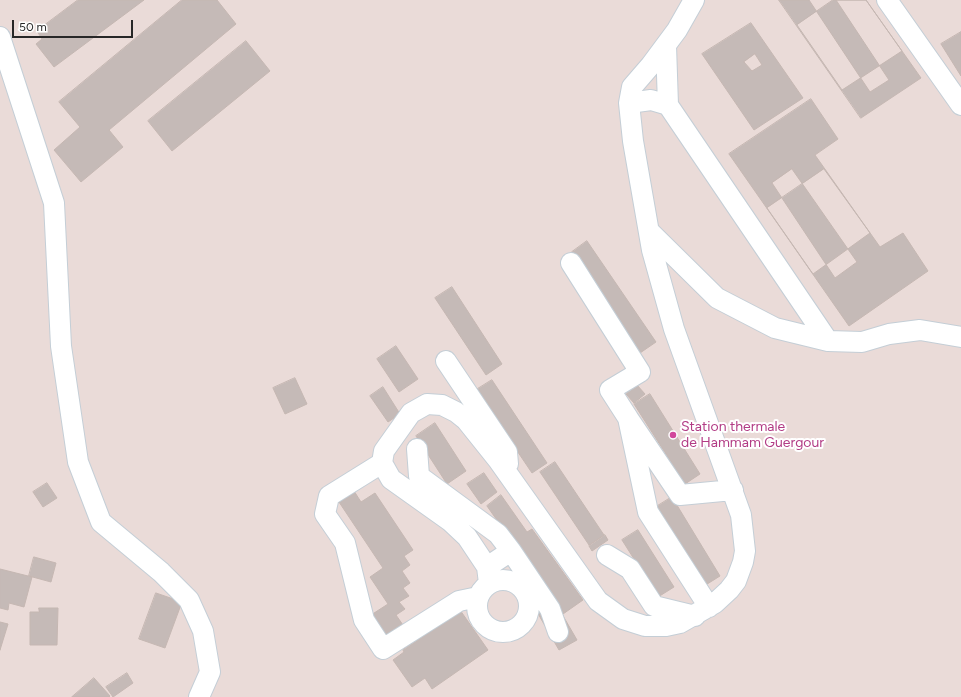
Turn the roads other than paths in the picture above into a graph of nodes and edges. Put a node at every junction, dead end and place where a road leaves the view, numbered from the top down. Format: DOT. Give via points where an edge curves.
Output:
graph roads {
  1 [pos="694,0"];
  2 [pos="888,0"];
  3 [pos="0,37"];
  4 [pos="666,46"];
  5 [pos="629,103"];
  6 [pos="668,105"];
  7 [pos="961,105"];
  8 [pos="649,232"];
  9 [pos="571,263"];
  10 [pos="961,337"];
  11 [pos="828,341"];
  12 [pos="446,361"];
  13 [pos="628,418"];
  14 [pos="418,449"];
  15 [pos="382,464"];
  16 [pos="509,476"];
  17 [pos="734,490"];
  18 [pos="512,551"];
  19 [pos="607,555"];
  20 [pos="485,582"];
  21 [pos="702,611"];
  22 [pos="558,632"];
  23 [pos="199,697"];
  1 -- 4 [label="street"];
  2 -- 7 [label="street"];
  3 -- 23 [label="street" via="54,203 61,346 78,462 101,522 161,572 189,600 202,631 210,672"];
  4 -- 5 [label="street" via="632,87"];
  4 -- 6 [label="street"];
  5 -- 6 [label="street" via="651,100"];
  5 -- 8 [label="street" via="633,142"];
  6 -- 11 [label="street"];
  8 -- 11 [label="street" via="717,298 775,328"];
  8 -- 17 [label="street" via="674,329"];
  9 -- 13 [label="street" via="640,372 610,390"];
  10 -- 11 [label="street" via="920,330 889,334 862,342"];
  12 -- 16 [label="street" via="507,452"];
  13 -- 17 [label="street" via="680,495"];
  13 -- 21 [label="street" via="648,512"];
  14 -- 18 [label="street" via="419,476 498,534"];
  15 -- 16 [label="street" via="384,451 411,413 427,404 435,404 456,412 466,420"];
  15 -- 20 [label="street" via="391,480 450,521 467,537"];
  15 -- 20 [label="street" via="329,496 325,514 345,543 364,620 383,649"];
  16 -- 21 [label="street" via="598,601 610,611 623,619 645,626 674,625"];
  17 -- 21 [label="street" via="743,527 743,562 740,573 729,590"];
  18 -- 20 [label="street"];
  18 -- 22 [label="street" via="550,609"];
  19 -- 21 [label="street" via="630,569 654,606"];
}
